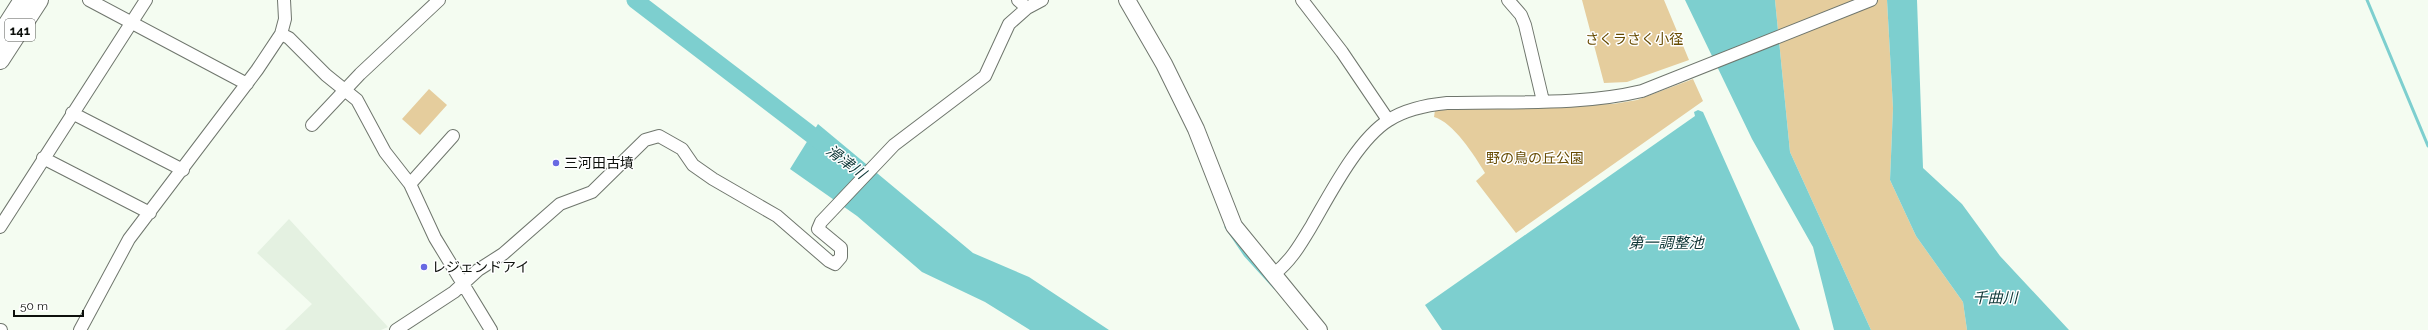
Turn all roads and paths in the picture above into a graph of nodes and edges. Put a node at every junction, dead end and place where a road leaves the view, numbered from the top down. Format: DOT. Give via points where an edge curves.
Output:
graph roads {
  1 [pos="23,0"];
  2 [pos="39,0"];
  3 [pos="146,0"];
  4 [pos="284,0"];
  5 [pos="439,0"];
  6 [pos="1042,0"];
  7 [pos="1127,0"];
  8 [pos="1302,0"];
  9 [pos="1508,0"];
  10 [pos="1871,0"];
  11 [pos="94,1"];
  12 [pos="1023,4"];
  13 [pos="132,22"];
  14 [pos="281,34"];
  15 [pos="0,36"];
  16 [pos="0,60"];
  17 [pos="247,84"];
  18 [pos="346,89"];
  19 [pos="1543,101"];
  20 [pos="72,113"];
  21 [pos="1388,120"];
  22 [pos="312,125"];
  23 [pos="453,136"];
  24 [pos="43,158"];
  25 [pos="183,170"];
  26 [pos="410,184"];
  27 [pos="150,213"];
  28 [pos="0,226"];
  29 [pos="1273,275"];
  30 [pos="462,284"];
  31 [pos="80,330"];
  32 [pos="396,330"];
  33 [pos="490,330"];
  34 [pos="1319,330"];
  1 -- 15 [label="highway, 141"];
  2 -- 16 [label="highway, 141"];
  3 -- 13 [label="street"];
  4 -- 14 [label="street" via="285,19"];
  5 -- 18 [label="street"];
  6 -- 12 [label="street"];
  7 -- 29 [label="main road" via="1164,64 1196,129 1234,226"];
  8 -- 21 [label="street" via="1342,52"];
  9 -- 19 [label="street" via="1521,15 1525,25"];
  10 -- 19 [label="street" via="1657,86 1625,95"];
  11 -- 13 [label="street"];
  12 -- 30 [label="street" via="1009,24 985,76 894,145 821,222 818,229 841,248 841,257 835,264 829,262 777,216 693,165 682,149 659,136 653,136 645,140 592,192 560,204 503,254"];
  13 -- 17 [label="street"];
  13 -- 20 [label="street"];
  14 -- 17 [label="street"];
  14 -- 18 [label="street" via="289,38 326,75"];
  17 -- 25 [label="street"];
  18 -- 22 [label="street"];
  18 -- 26 [label="street" via="357,100 385,152"];
  19 -- 21 [label="street" via="1432,105"];
  20 -- 24 [label="street"];
  20 -- 25 [label="street"];
  21 -- 29 [label="street" via="1370,135 1299,248"];
  23 -- 26 [label="street"];
  24 -- 27 [label="street"];
  24 -- 28 [label="street"];
  25 -- 27 [label="street"];
  26 -- 30 [label="street" via="435,238"];
  27 -- 31 [label="street" via="114,264"];
  29 -- 34 [label="main road"];
  30 -- 32 [label="street" via="440,302"];
  30 -- 33 [label="street"];
}
